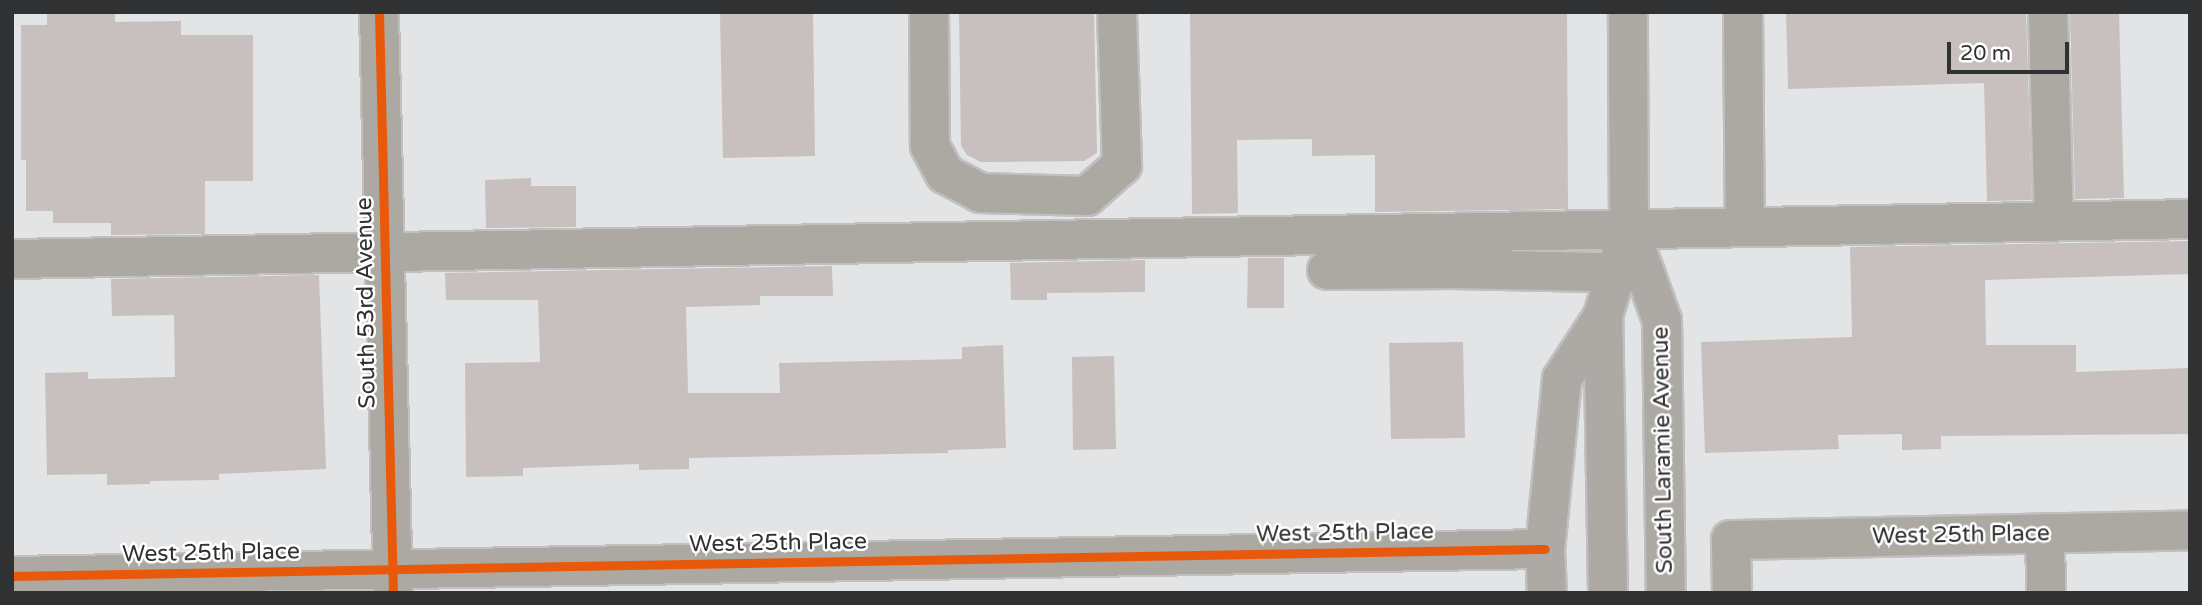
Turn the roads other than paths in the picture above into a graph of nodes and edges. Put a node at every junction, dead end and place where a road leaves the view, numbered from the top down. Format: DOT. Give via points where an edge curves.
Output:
graph roads {
  1 [pos="379,12"];
  2 [pos="929,12"];
  3 [pos="1117,12"];
  4 [pos="1628,12"];
  5 [pos="1743,12"];
  6 [pos="2048,12"];
  7 [pos="2190,219"];
  8 [pos="2054,221"];
  9 [pos="1745,227"];
  10 [pos="1629,229"];
  11 [pos="384,252"];
  12 [pos="12,259"];
  13 [pos="1327,270"];
  14 [pos="1631,273"];
  15 [pos="1603,316"];
  16 [pos="2190,530"];
  17 [pos="2045,533"];
  18 [pos="1545,549"];
  19 [pos="12,576"];
  20 [pos="392,581"];
  21 [pos="1547,593"];
  22 [pos="1608,593"];
  23 [pos="1666,593"];
  24 [pos="1732,593"];
  25 [pos="2046,593"];
  1 -- 11 [label="street, South 53rd Avenue"];
  2 -- 3 [label="street" via="930,146 945,174 980,193 1087,196 1122,165"];
  4 -- 10 [label="main road"];
  5 -- 9 [label="street"];
  6 -- 8 [label="street"];
  7 -- 8 [label="street"];
  8 -- 9 [label="street"];
  9 -- 10 [label="street"];
  10 -- 11 [label="street"];
  10 -- 14 [label="main road"];
  11 -- 12 [label="street"];
  11 -- 20 [label="street, South 53rd Avenue"];
  13 -- 14 [label="street"];
  14 -- 15 [label="main road"];
  14 -- 23 [label="main road, South Laramie Avenue" via="1662,320"];
  15 -- 18 [label="main road" via="1562,379"];
  15 -- 22 [label="main road"];
  16 -- 17 [label="street, West 25th Place"];
  17 -- 24 [label="street, West 25th Place" via="1731,540"];
  17 -- 25 [label="street"];
  18 -- 20 [label="street, West 25th Place"];
  18 -- 21 [label="main road"];
  19 -- 20 [label="street, West 25th Place"];
}
